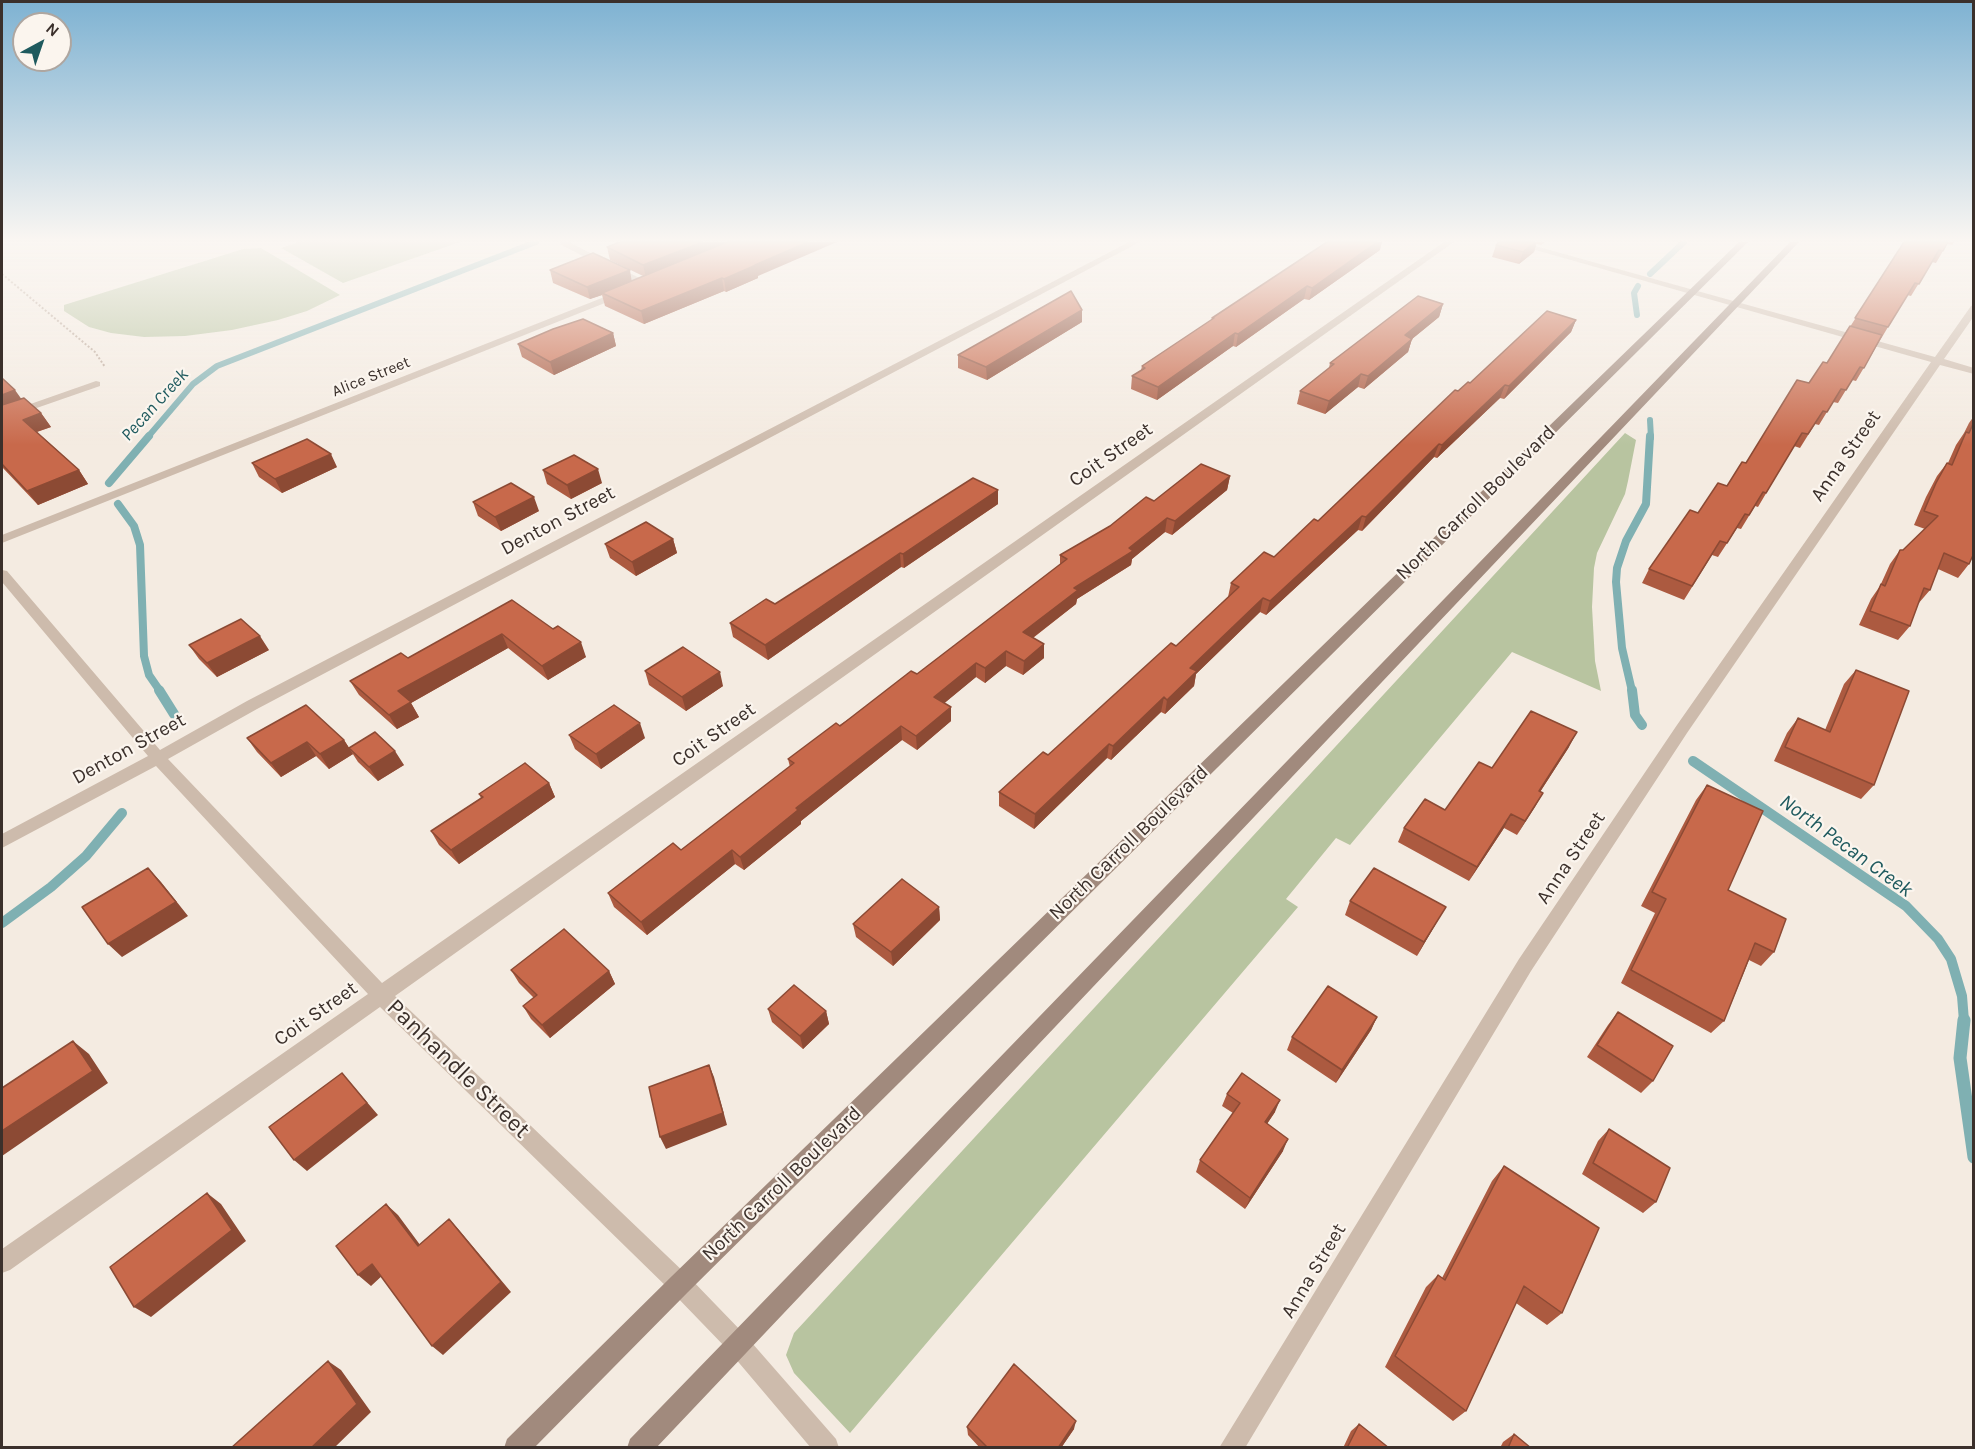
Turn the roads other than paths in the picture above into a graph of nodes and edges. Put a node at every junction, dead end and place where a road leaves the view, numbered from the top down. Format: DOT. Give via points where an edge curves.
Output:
graph roads {
  1 [pos="1974,309"];
  2 [pos="581,310"];
  3 [pos="1007,310"];
  4 [pos="1354,310"];
  5 [pos="1673,310"];
  6 [pos="1731,310"];
  7 [pos="1752,310"];
  8 [pos="1937,361"];
  9 [pos="1974,371"];
  10 [pos="96,384"];
  11 [pos="2,417"];
  12 [pos="2,538"];
  13 [pos="2,574"];
  14 [pos="158,758"];
  15 [pos="2,842"];
  16 [pos="381,994"];
  17 [pos="2,1262"];
  18 [pos="680,1284"];
  19 [pos="737,1343"];
  20 [pos="516,1448"];
  21 [pos="639,1448"];
  22 [pos="827,1448"];
  23 [pos="1231,1448"];
  1 -- 8 [label="street, Anna Street"];
  2 -- 12 [label="street, Alice Street"];
  3 -- 14 [label="street, Denton Street"];
  4 -- 16 [label="street, Coit Street"];
  5 -- 18 [label="main road, North Carroll Boulevard"];
  6 -- 19 [label="main road"];
  7 -- 8 [label="street"];
  8 -- 9 [label="street"];
  8 -- 23 [label="street, Anna Street" via="1682,729 1525,965"];
  10 -- 11 [label="street"];
  13 -- 14 [label="street, Panhandle Street"];
  14 -- 15 [label="street, Denton Street"];
  14 -- 16 [label="street, Panhandle Street"];
  16 -- 17 [label="street, Coit Street"];
  16 -- 18 [label="street, Panhandle Street"];
  18 -- 19 [label="street, Panhandle Street"];
  18 -- 20 [label="main road, North Carroll Boulevard"];
  19 -- 21 [label="main road"];
  19 -- 22 [label="street, Panhandle Street"];
}
